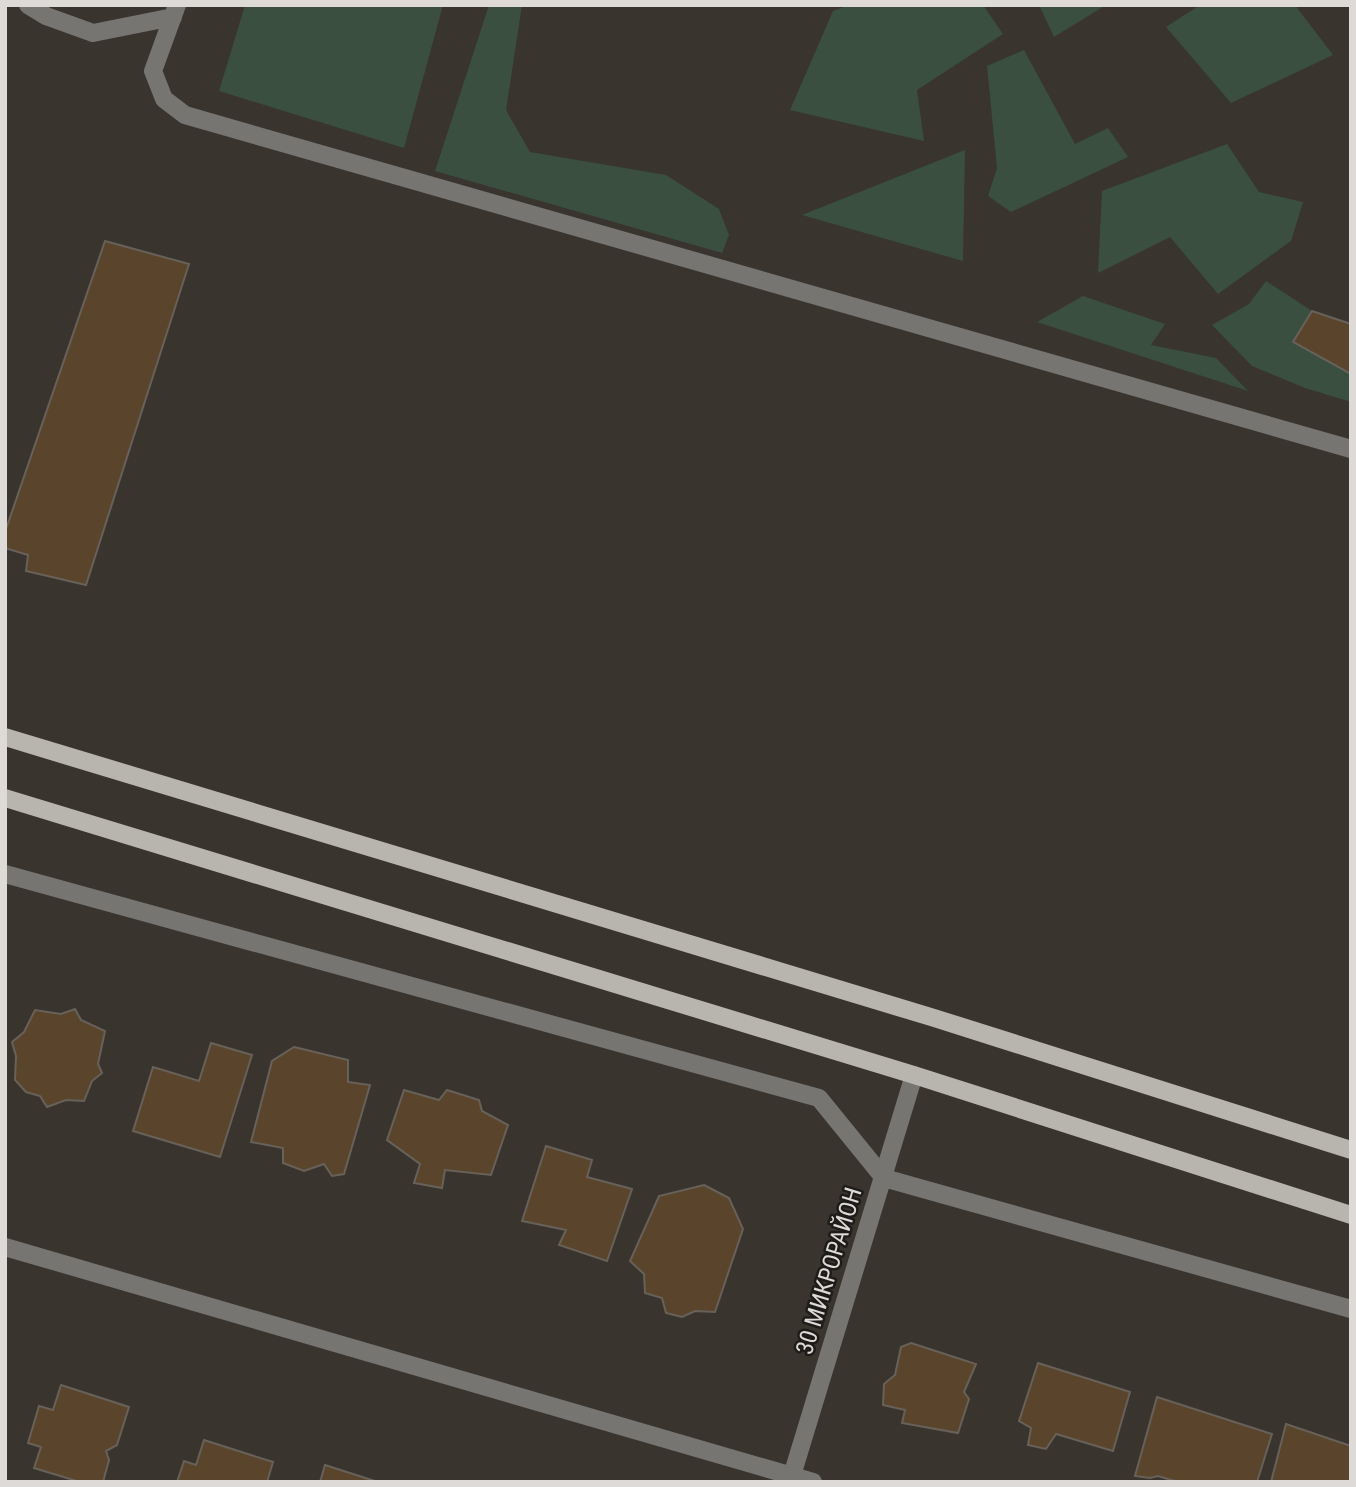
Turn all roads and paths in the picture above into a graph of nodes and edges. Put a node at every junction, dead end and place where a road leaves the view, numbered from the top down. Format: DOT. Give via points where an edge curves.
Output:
graph roads {
  1 [pos="28,5"];
  2 [pos="175,11"];
  3 [pos="1351,449"];
  4 [pos="5,737"];
  5 [pos="5,798"];
  6 [pos="5,874"];
  7 [pos="914,1075"];
  8 [pos="1351,1150"];
  9 [pos="884,1178"];
  10 [pos="1351,1215"];
  11 [pos="5,1247"];
  12 [pos="1351,1310"];
  13 [pos="791,1479"];
  14 [pos="813,1482"];
  1 -- 2 [label="street" via="93,33"];
  2 -- 3 [label="street" via="153,72 164,99 185,115"];
  4 -- 8 [label="main road" via="944,1021"];
  5 -- 7 [label="main road"];
  6 -- 9 [label="street" via="819,1098"];
  7 -- 9 [label="street, 30 МИКРОРАЙОН"];
  7 -- 10 [label="main road"];
  9 -- 12 [label="street"];
  9 -- 13 [label="street, 30 МИКРОРАЙОН"];
  11 -- 13 [label="street"];
  13 -- 14 [label="street"];
}
